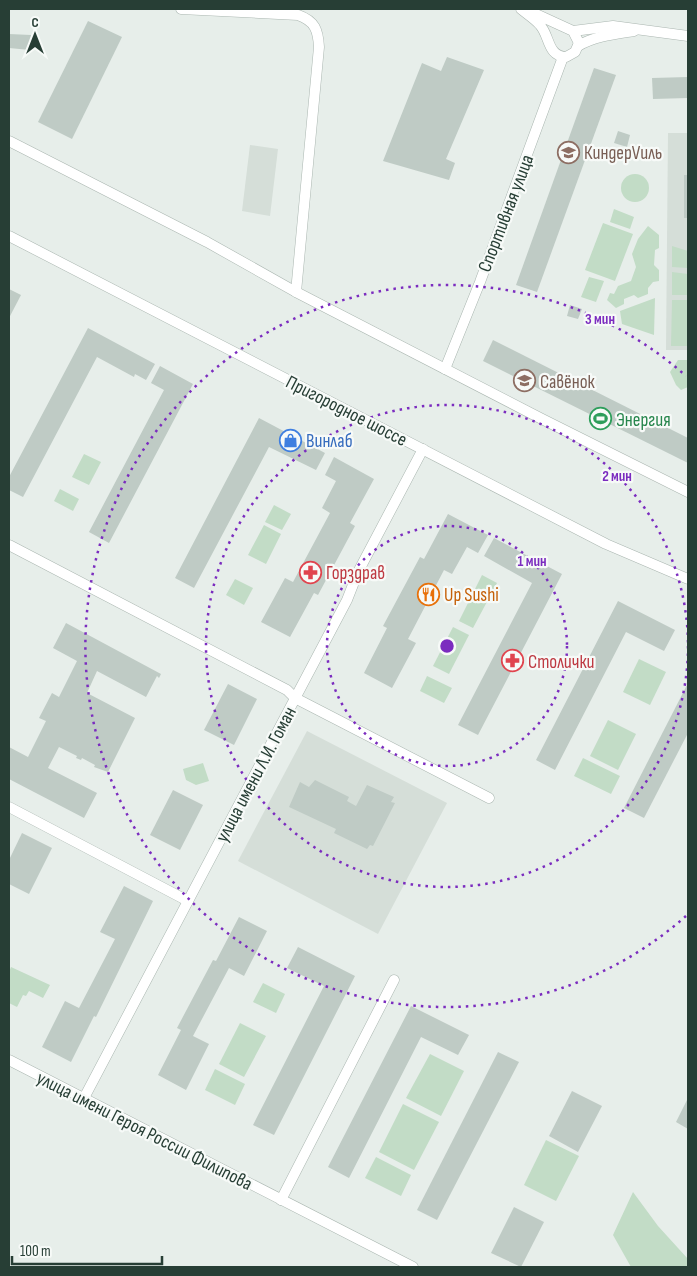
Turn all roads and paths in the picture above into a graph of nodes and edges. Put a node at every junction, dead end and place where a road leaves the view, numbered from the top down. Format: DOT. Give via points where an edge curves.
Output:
graph roads {
  1 [pos="181,9"];
  2 [pos="521,9"];
  3 [pos="526,9"];
  4 [pos="570,30"];
  5 [pos="648,30"];
  6 [pos="688,36"];
  7 [pos="550,40"];
  8 [pos="578,46"];
  9 [pos="563,57"];
  10 [pos="9,142"];
  11 [pos="9,236"];
  12 [pos="296,292"];
  13 [pos="445,369"];
  14 [pos="423,449"];
  15 [pos="688,492"];
  16 [pos="9,545"];
  17 [pos="688,579"];
  18 [pos="295,698"];
  19 [pos="489,798"];
  20 [pos="9,807"];
  21 [pos="188,900"];
  22 [pos="394,980"];
  23 [pos="9,1060"];
  24 [pos="84,1098"];
  25 [pos="281,1200"];
  26 [pos="413,1267"];
  1 -- 12 [label="street" via="298,15 315,24 319,48"];
  2 -- 7 [label="street" via="540,25"];
  3 -- 4 [label="street"];
  4 -- 5 [label="street" via="613,26"];
  4 -- 7 [label="street" via="557,30"];
  4 -- 8 [label="street" via="578,40"];
  5 -- 6 [label="street"];
  5 -- 8 [label="street" via="606,35"];
  7 -- 9 [label="street" via="552,50"];
  8 -- 9 [label="street" via="572,54"];
  9 -- 13 [label="street, Спортивная улица"];
  10 -- 12 [label="street" via="206,242"];
  11 -- 14 [label="street, Пригородное шоссе"];
  12 -- 13 [label="street"];
  13 -- 15 [label="street"];
  14 -- 17 [label="street, Пригородное шоссе" via="606,544"];
  14 -- 18 [label="street, улица имени Л.И. Гоман"];
  16 -- 18 [label="street" via="287,690"];
  18 -- 19 [label="street"];
  18 -- 21 [label="street, улица имени Л.И. Гоман"];
  20 -- 21 [label="street"];
  21 -- 24 [label="street, улица имени Л.И. Гоман"];
  22 -- 25 [label="street"];
  23 -- 24 [label="street, улица имени Героя России Филипова"];
  24 -- 25 [label="street, улица имени Героя России Филипова"];
  25 -- 26 [label="street, улица имени Героя России Филипова"];
}
